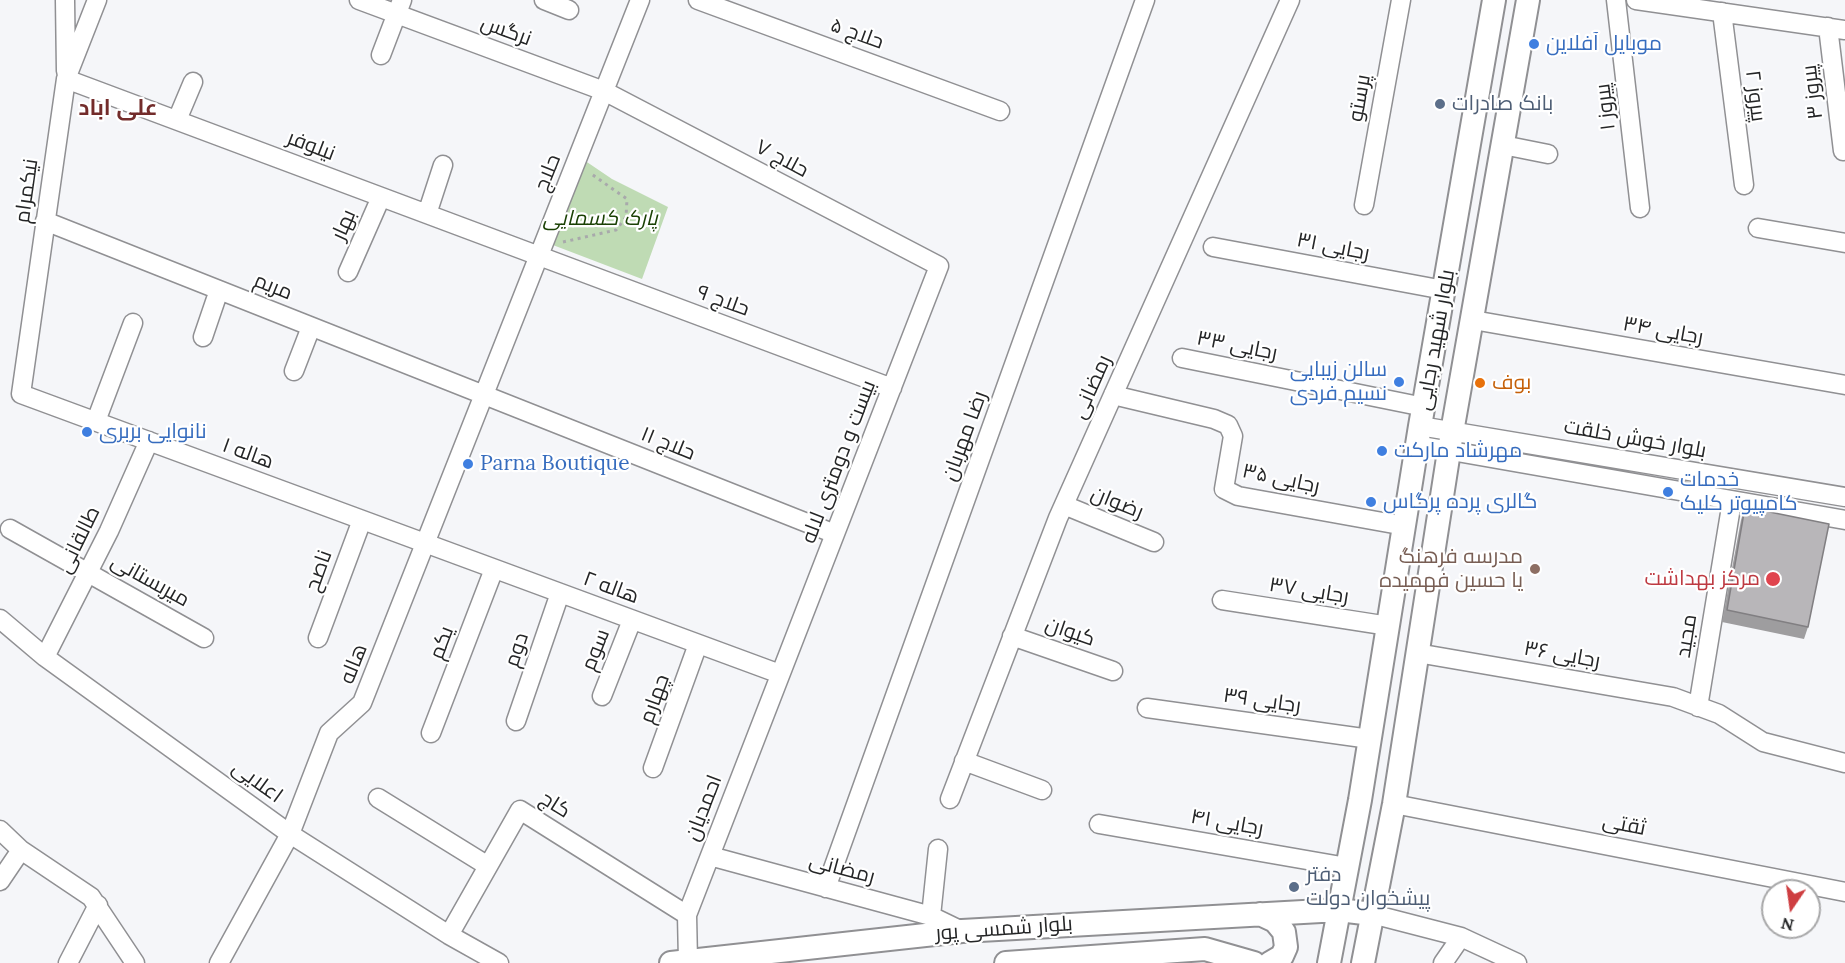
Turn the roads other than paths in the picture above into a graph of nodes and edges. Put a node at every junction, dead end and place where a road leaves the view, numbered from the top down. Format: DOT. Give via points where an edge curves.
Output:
graph roads {
  1 [pos="65,0"];
  2 [pos="97,0"];
  3 [pos="359,0"];
  4 [pos="544,0"];
  5 [pos="640,0"];
  6 [pos="698,0"];
  7 [pos="1145,0"];
  8 [pos="1290,0"];
  9 [pos="1401,0"];
  10 [pos="1494,0"];
  11 [pos="1528,0"];
  12 [pos="1616,0"];
  13 [pos="1636,0"];
  14 [pos="399,7"];
  15 [pos="569,10"];
  16 [pos="1722,12"];
  17 [pos="1837,29"];
  18 [pos="381,55"];
  19 [pos="66,79"];
  20 [pos="193,82"];
  21 [pos="604,91"];
  22 [pos="1000,111"];
  23 [pos="177,120"];
  24 [pos="1503,145"];
  25 [pos="1843,151"];
  26 [pos="1548,154"];
  27 [pos="443,165"];
  28 [pos="1744,185"];
  29 [pos="381,197"];
  30 [pos="1364,205"];
  31 [pos="1640,208"];
  32 [pos="427,214"];
  33 [pos="45,221"];
  34 [pos="1758,228"];
  35 [pos="1845,243"];
  36 [pos="1213,247"];
  37 [pos="541,252"];
  38 [pos="939,266"];
  39 [pos="348,272"];
  40 [pos="219,290"];
  41 [pos="1444,290"];
  42 [pos="1473,320"];
  43 [pos="134,323"];
  44 [pos="311,327"];
  45 [pos="203,337"];
  46 [pos="1182,358"];
  47 [pos="294,371"];
  48 [pos="1845,385"];
  49 [pos="892,387"];
  50 [pos="21,394"];
  51 [pos="1113,395"];
  52 [pos="484,396"];
  53 [pos="96,422"];
  54 [pos="1420,426"];
  55 [pos="149,441"];
  56 [pos="1451,441"];
  57 [pos="1845,497"];
  58 [pos="1732,501"];
  59 [pos="1064,505"];
  60 [pos="362,520"];
  61 [pos="1845,520"];
  62 [pos="1405,526"];
  63 [pos="10,529"];
  64 [pos="834,534"];
  65 [pos="1154,542"];
  66 [pos="426,544"];
  67 [pos="494,569"];
  68 [pos="88,573"];
  69 [pos="561,593"];
  70 [pos="1222,600"];
  71 [pos="0,619"];
  72 [pos="632,620"];
  73 [pos="1389,626"];
  74 [pos="1012,636"];
  75 [pos="204,638"];
  76 [pos="318,638"];
  77 [pos="698,645"];
  78 [pos="1418,653"];
  79 [pos="45,657"];
  80 [pos="1113,671"];
  81 [pos="780,674"];
  82 [pos="602,696"];
  83 [pos="1698,706"];
  84 [pos="1147,708"];
  85 [pos="516,721"];
  86 [pos="431,733"];
  87 [pos="1370,739"];
  88 [pos="964,761"];
  89 [pos="1845,763"];
  90 [pos="654,768"];
  91 [pos="1042,790"];
  92 [pos="378,798"];
  93 [pos="950,799"];
  94 [pos="1394,804"];
  95 [pos="1099,824"];
  96 [pos="0,830"];
  97 [pos="290,834"];
  98 [pos="938,849"];
  99 [pos="21,850"];
  100 [pos="710,856"];
  101 [pos="488,866"];
  102 [pos="1347,867"];
  103 [pos="0,881"];
  104 [pos="826,888"];
  105 [pos="1845,892"];
  106 [pos="98,905"];
  107 [pos="1339,910"];
  108 [pos="1260,914"];
  109 [pos="1372,914"];
  110 [pos="687,915"];
  111 [pos="931,916"];
  112 [pos="962,931"];
  113 [pos="449,934"];
  114 [pos="1461,937"];
  115 [pos="680,962"];
  116 [pos="68,963"];
  117 [pos="135,963"];
  118 [pos="219,963"];
  119 [pos="499,963"];
  120 [pos="1006,963"];
  121 [pos="1254,963"];
  122 [pos="1270,963"];
  123 [pos="1329,963"];
  124 [pos="1363,963"];
  125 [pos="1443,963"];
  126 [pos="1517,963"];
  1 -- 19 [label="street"];
  2 -- 19 [label="street, نیکمرام"];
  3 -- 14 [label="street, نرگس"];
  4 -- 15 [label="street"];
  5 -- 21 [label="street, حلاج"];
  6 -- 22 [label="street, حلاج ۵"];
  7 -- 104 [label="street, رضا مهربان"];
  8 -- 51 [label="street, رمضانی"];
  9 -- 30 [label="street, پرستو"];
  10 -- 41 [label="main road, بلوار شهید رجایی"];
  11 -- 24 [label="main road, بلوار شهید رجایی"];
  12 -- 31 [label="street, پیروز ۱"];
  13 -- 16 [label="street"];
  14 -- 18 [label="street"];
  14 -- 21 [label="street, نرگس"];
  16 -- 17 [label="street"];
  16 -- 28 [label="street, پیروز ۲"];
  17 -- 25 [label="street, پیروز ۳"];
  19 -- 23 [label="street, نیلوفر"];
  19 -- 33 [label="street, نیکمرام"];
  20 -- 23 [label="street"];
  21 -- 37 [label="street, حلاج"];
  21 -- 38 [label="street, حلاج ۷"];
  23 -- 29 [label="street, نیلوفر"];
  24 -- 26 [label="street"];
  24 -- 42 [label="main road, بلوار شهید رجایی"];
  27 -- 32 [label="street"];
  29 -- 32 [label="street, نیلوفر"];
  29 -- 39 [label="street, بهار"];
  32 -- 37 [label="street, نیلوفر"];
  33 -- 40 [label="street, مریم"];
  33 -- 50 [label="street, نیکمرام"];
  34 -- 35 [label="street"];
  36 -- 41 [label="street, رجایی ۳۱"];
  37 -- 49 [label="street, حلاج ۹"];
  37 -- 52 [label="street, حلاج"];
  38 -- 49 [label="street, بیست و دومتری لاله"];
  40 -- 44 [label="street, مریم"];
  40 -- 45 [label="street"];
  41 -- 54 [label="main road, بلوار شهید رجایی"];
  42 -- 48 [label="street, رجایی ۳۴"];
  42 -- 56 [label="main road, بلوار شهید رجایی"];
  43 -- 53 [label="street"];
  44 -- 47 [label="street"];
  44 -- 52 [label="street, مریم"];
  46 -- 54 [label="street, رجایی ۳۳"];
  49 -- 64 [label="street, بیست و دومتری لاله"];
  50 -- 53 [label="street, هاله ۱"];
  51 -- 59 [label="street, رمضانی"];
  51 -- 62 [label="street, رجایی ۳۵" via="1228,425 1233,436 1224,489 1238,496"];
  52 -- 64 [label="street, حلاج ۱۱"];
  52 -- 66 [label="street, هاله"];
  53 -- 55 [label="street, هاله ۱"];
  54 -- 56 [label="street, رجایی ۳۳"];
  54 -- 62 [label="main road, بلوار شهید رجایی"];
  55 -- 60 [label="street, هاله ۱"];
  55 -- 68 [label="street, طالقانی"];
  56 -- 57 [label="street, بلوار خوش خلقت"];
  56 -- 58 [label="street, بلوار خوش خلقت"];
  56 -- 78 [label="main road, بلوار شهید رجایی"];
  58 -- 61 [label="street, بلوار خوش خلقت"];
  58 -- 83 [label="street, مجید"];
  59 -- 65 [label="street, رضوان"];
  59 -- 74 [label="street, رمضانی"];
  60 -- 66 [label="street, هاله ۱"];
  60 -- 76 [label="street, ناصح"];
  62 -- 73 [label="main road, بلوار شهید رجایی"];
  63 -- 68 [label="street, میربستانی"];
  64 -- 81 [label="street, بیست و دومتری لاله"];
  66 -- 67 [label="street, هاله ۲"];
  66 -- 97 [label="street, هاله" via="362,703 329,733"];
  67 -- 69 [label="street, هاله ۲"];
  67 -- 86 [label="street, یکم"];
  68 -- 75 [label="street, میربستانی"];
  68 -- 79 [label="street, طالقانی"];
  69 -- 72 [label="street, هاله ۲"];
  69 -- 85 [label="street, دوم"];
  70 -- 73 [label="street, رجایی ۳۷"];
  71 -- 79 [label="street, اعلایی"];
  72 -- 77 [label="street, هاله ۲"];
  72 -- 82 [label="street, سوم"];
  73 -- 87 [label="main road, بلوار شهید رجایی"];
  74 -- 80 [label="street, کیوان"];
  74 -- 88 [label="street, رمضانی"];
  77 -- 81 [label="street, هاله ۲"];
  77 -- 90 [label="street, چهارم"];
  78 -- 83 [label="street, رجایی ۳۶" via="1673,697"];
  78 -- 94 [label="main road, بلوار شهید رجایی"];
  79 -- 97 [label="street, اعلایی"];
  81 -- 100 [label="street, احمدیان"];
  83 -- 89 [label="street, رجایی ۳۶" via="1719,714 1762,742"];
  84 -- 87 [label="street, رجایی ۳۹"];
  87 -- 102 [label="main road, بلوار شهید رجایی"];
  88 -- 91 [label="street"];
  88 -- 93 [label="street, رمضانی"];
  92 -- 101 [label="street"];
  94 -- 105 [label="street, ثقتی"];
  94 -- 109 [label="main road, بلوار شهید رجایی"];
  95 -- 102 [label="street, رجایی ۴۱"];
  96 -- 99 [label="street"];
  97 -- 113 [label="street, اعلایی"];
  97 -- 118 [label="street, هاله"];
  98 -- 111 [label="street"];
  99 -- 103 [label="street"];
  99 -- 106 [label="street"];
  100 -- 104 [label="street, رمضانی"];
  100 -- 110 [label="street, احمدیان"];
  101 -- 110 [label="street, کاج" via="520,810"];
  101 -- 113 [label="street, کاج"];
  102 -- 107 [label="main road, بلوار شهید رجایی"];
  104 -- 111 [label="street, رمضانی"];
  106 -- 116 [label="street"];
  106 -- 117 [label="street"];
  107 -- 108 [label="main road, بلوار شمسی پور"];
  107 -- 109 [label="main road, بلوار شمسی پور"];
  107 -- 123 [label="main road, بلوار شهید رجایی"];
  108 -- 112 [label="main road, بلوار شمسی پور"];
  108 -- 122 [label="main road" via="1275,921 1284,932 1286,947 1282,956"];
  109 -- 114 [label="street"];
  109 -- 124 [label="main road, بلوار شهید رجایی"];
  110 -- 115 [label="street, احمدیان"];
  111 -- 112 [label="street, رمضانی"];
  112 -- 115 [label="main road, بلوار شمسی پور"];
  113 -- 119 [label="street, اعلایی"];
  114 -- 125 [label="street"];
  114 -- 126 [label="street"];
  120 -- 121 [label="main road, بلوار شمسی پور" via="1205,949"];
}
